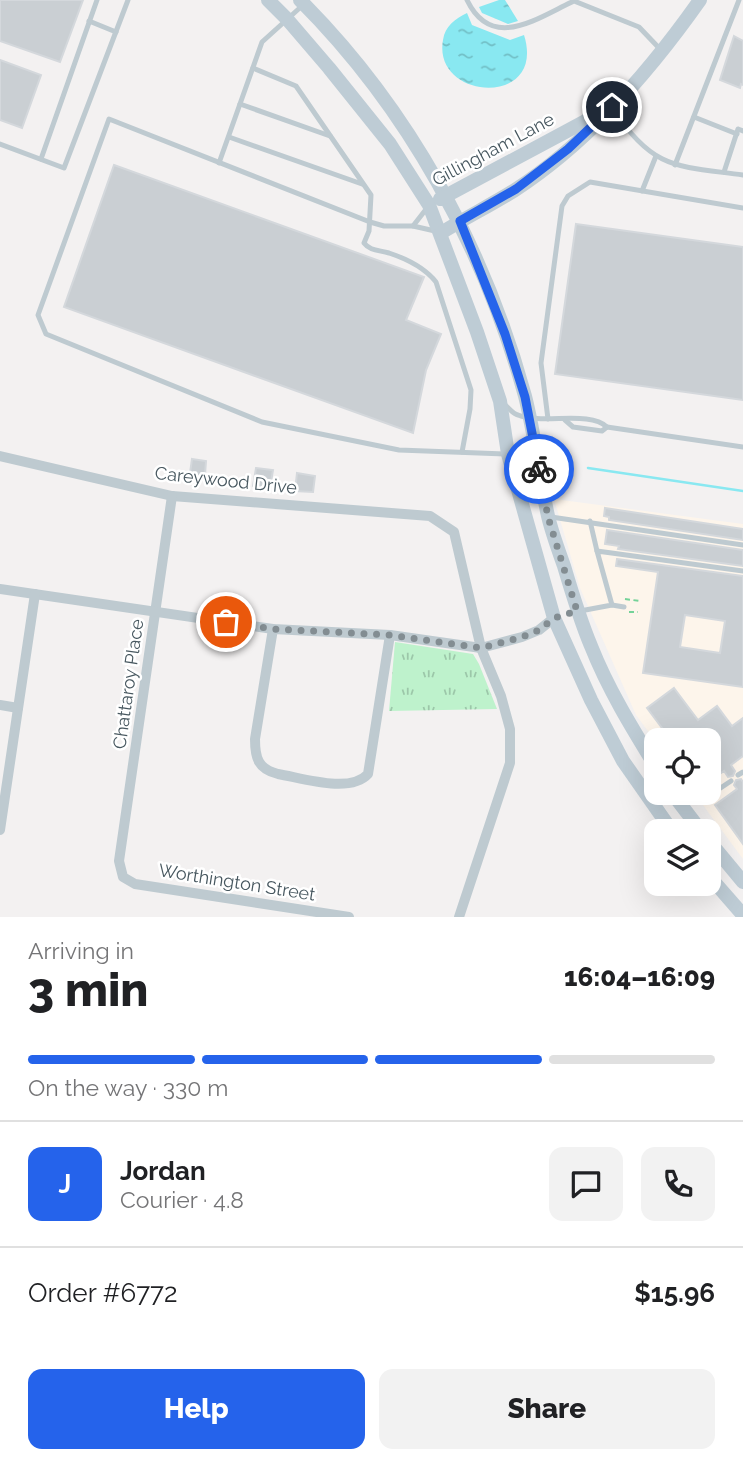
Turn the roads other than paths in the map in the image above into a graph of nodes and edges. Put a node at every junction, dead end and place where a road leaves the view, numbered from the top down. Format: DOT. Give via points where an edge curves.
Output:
graph roads {
  1 [pos="96,0"];
  2 [pos="128,0"];
  3 [pos="268,0"];
  4 [pos="467,0"];
  5 [pos="700,0"];
  6 [pos="739,0"];
  7 [pos="304,1"];
  8 [pos="288,19"];
  9 [pos="89,21"];
  10 [pos="116,32"];
  11 [pos="662,51"];
  12 [pos="253,68"];
  13 [pos="240,104"];
  14 [pos="612,107"];
  15 [pos="694,117"];
  16 [pos="740,132"];
  17 [pos="331,136"];
  18 [pos="229,138"];
  19 [pos="0,144"];
  20 [pos="656,156"];
  21 [pos="41,159"];
  22 [pos="219,163"];
  23 [pos="675,165"];
  24 [pos="724,172"];
  25 [pos="743,175"];
  26 [pos="362,184"];
  27 [pos="642,191"];
  28 [pos="447,195"];
  29 [pos="429,205"];
  30 [pos="743,208"];
  31 [pos="460,221"];
  32 [pos="370,222"];
  33 [pos="413,226"];
  34 [pos="441,233"];
  35 [pos="499,401"];
  36 [pos="529,417"];
  37 [pos="548,419"];
  38 [pos="743,447"];
  39 [pos="462,452"];
  40 [pos="508,454"];
  41 [pos="0,456"];
  42 [pos="172,496"];
  43 [pos="548,517"];
  44 [pos="590,521"];
  45 [pos="527,522"];
  46 [pos="743,545"];
  47 [pos="597,551"];
  48 [pos="743,570"];
  49 [pos="0,589"];
  50 [pos="35,594"];
  51 [pos="612,605"];
  52 [pos="624,609"];
  53 [pos="577,611"];
  54 [pos="156,612"];
  55 [pos="554,618"];
  56 [pos="273,629"];
  57 [pos="390,635"];
  58 [pos="481,648"];
  59 [pos="0,705"];
  60 [pos="18,708"];
  61 [pos="644,746"];
  62 [pos="731,781"];
  63 [pos="721,788"];
  64 [pos="666,805"];
  65 [pos="658,811"];
  66 [pos="664,819"];
  67 [pos="0,824"];
  68 [pos="0,830"];
  69 [pos="721,855"];
  70 [pos="123,877"];
  71 [pos="743,882"];
  72 [pos="721,890"];
  73 [pos="743,915"];
  74 [pos="349,917"];
  75 [pos="459,917"];
  1 -- 9 [label="lane"];
  2 -- 10 [label="lane"];
  3 -- 8 [label="main road"];
  4 -- 11 [label="lane" via="482,20 508,30 574,1 639,27"];
  5 -- 11 [label="main road, Gillingham Lane"];
  6 -- 15 [label="lane"];
  7 -- 8 [label="lane"];
  7 -- 28 [label="main road" via="368,77"];
  8 -- 12 [label="lane" via="262,42"];
  8 -- 29 [label="main road" via="390,144"];
  9 -- 10 [label="lane"];
  9 -- 21 [label="lane"];
  10 -- 21 [label="lane" via="64,168"];
  11 -- 14 [label="main road, Gillingham Lane"];
  12 -- 13 [label="lane"];
  12 -- 17 [label="lane" via="296,86"];
  13 -- 17 [label="lane"];
  13 -- 18 [label="lane"];
  14 -- 20 [label="lane" via="626,129"];
  14 -- 28 [label="main road, Gillingham Lane"];
  14 -- 31 [label="main road, Gillingham Lane" via="526,181"];
  15 -- 16 [label="lane"];
  15 -- 23 [label="lane"];
  16 -- 24 [label="lane"];
  17 -- 26 [label="lane"];
  18 -- 22 [label="lane"];
  18 -- 26 [label="lane"];
  19 -- 21 [label="lane"];
  20 -- 23 [label="lane"];
  20 -- 27 [label="lane"];
  22 -- 32 [label="lane"];
  22 -- 39 [label="lane" via="109,118 38,315 46,334 262,422 399,450"];
  23 -- 24 [label="lane"];
  24 -- 25 [label="lane"];
  26 -- 32 [label="lane" via="371,195"];
  27 -- 30 [label="lane"];
  27 -- 37 [label="lane" via="590,182 568,196 562,206 541,363"];
  28 -- 29 [label="main road, Gillingham Lane"];
  28 -- 31 [label="main road"];
  29 -- 33 [label="lane"];
  29 -- 34 [label="main road"];
  31 -- 34 [label="main road, Gillingham Lane"];
  31 -- 36 [label="main road" via="505,334"];
  32 -- 33 [label="lane"];
  32 -- 39 [label="lane" via="364,243 368,248 427,270 436,282 471,390"];
  33 -- 34 [label="lane"];
  34 -- 35 [label="main road"];
  35 -- 36 [label="lane" via="517,415"];
  35 -- 40 [label="main road"];
  36 -- 37 [label="lane"];
  36 -- 43 [label="main road"];
  37 -- 38 [label="lane" via="565,420 573,427 601,431 607,427"];
  39 -- 40 [label="lane"];
  40 -- 45 [label="main road"];
  41 -- 42 [label="street, Careywood Drive"];
  42 -- 54 [label="street, Chattaroy Place"];
  42 -- 58 [label="street, Careywood Drive" via="430,516 454,532"];
  43 -- 44 [label="lane"];
  43 -- 45 [label="main road"];
  43 -- 53 [label="main road"];
  44 -- 46 [label="lane"];
  44 -- 47 [label="lane"];
  45 -- 55 [label="main road"];
  47 -- 48 [label="lane"];
  47 -- 51 [label="lane"];
  49 -- 50 [label="street"];
  50 -- 54 [label="street"];
  50 -- 60 [label="street"];
  51 -- 52 [label="lane"];
  51 -- 53 [label="lane"];
  53 -- 55 [label="main road"];
  53 -- 61 [label="main road" via="605,678"];
  54 -- 56 [label="street"];
  54 -- 70 [label="street, Chattaroy Place" via="119,861"];
  55 -- 58 [label="street" via="522,637"];
  55 -- 65 [label="main road" via="623,761"];
  56 -- 57 [label="street"];
  56 -- 57 [label="street" via="255,739 258,763 278,774 346,785 368,774"];
  57 -- 58 [label="street"];
  58 -- 75 [label="street" via="510,729 510,763"];
  59 -- 60 [label="street"];
  60 -- 67 [label="street"];
  62 -- 63 [label="lane"];
  64 -- 65 [label="main road"];
  65 -- 66 [label="main road"];
  67 -- 68 [label="street"];
  69 -- 71 [label="main road"];
  70 -- 74 [label="street, Worthington Street" via="135,884"];
  72 -- 73 [label="main road"];
}
